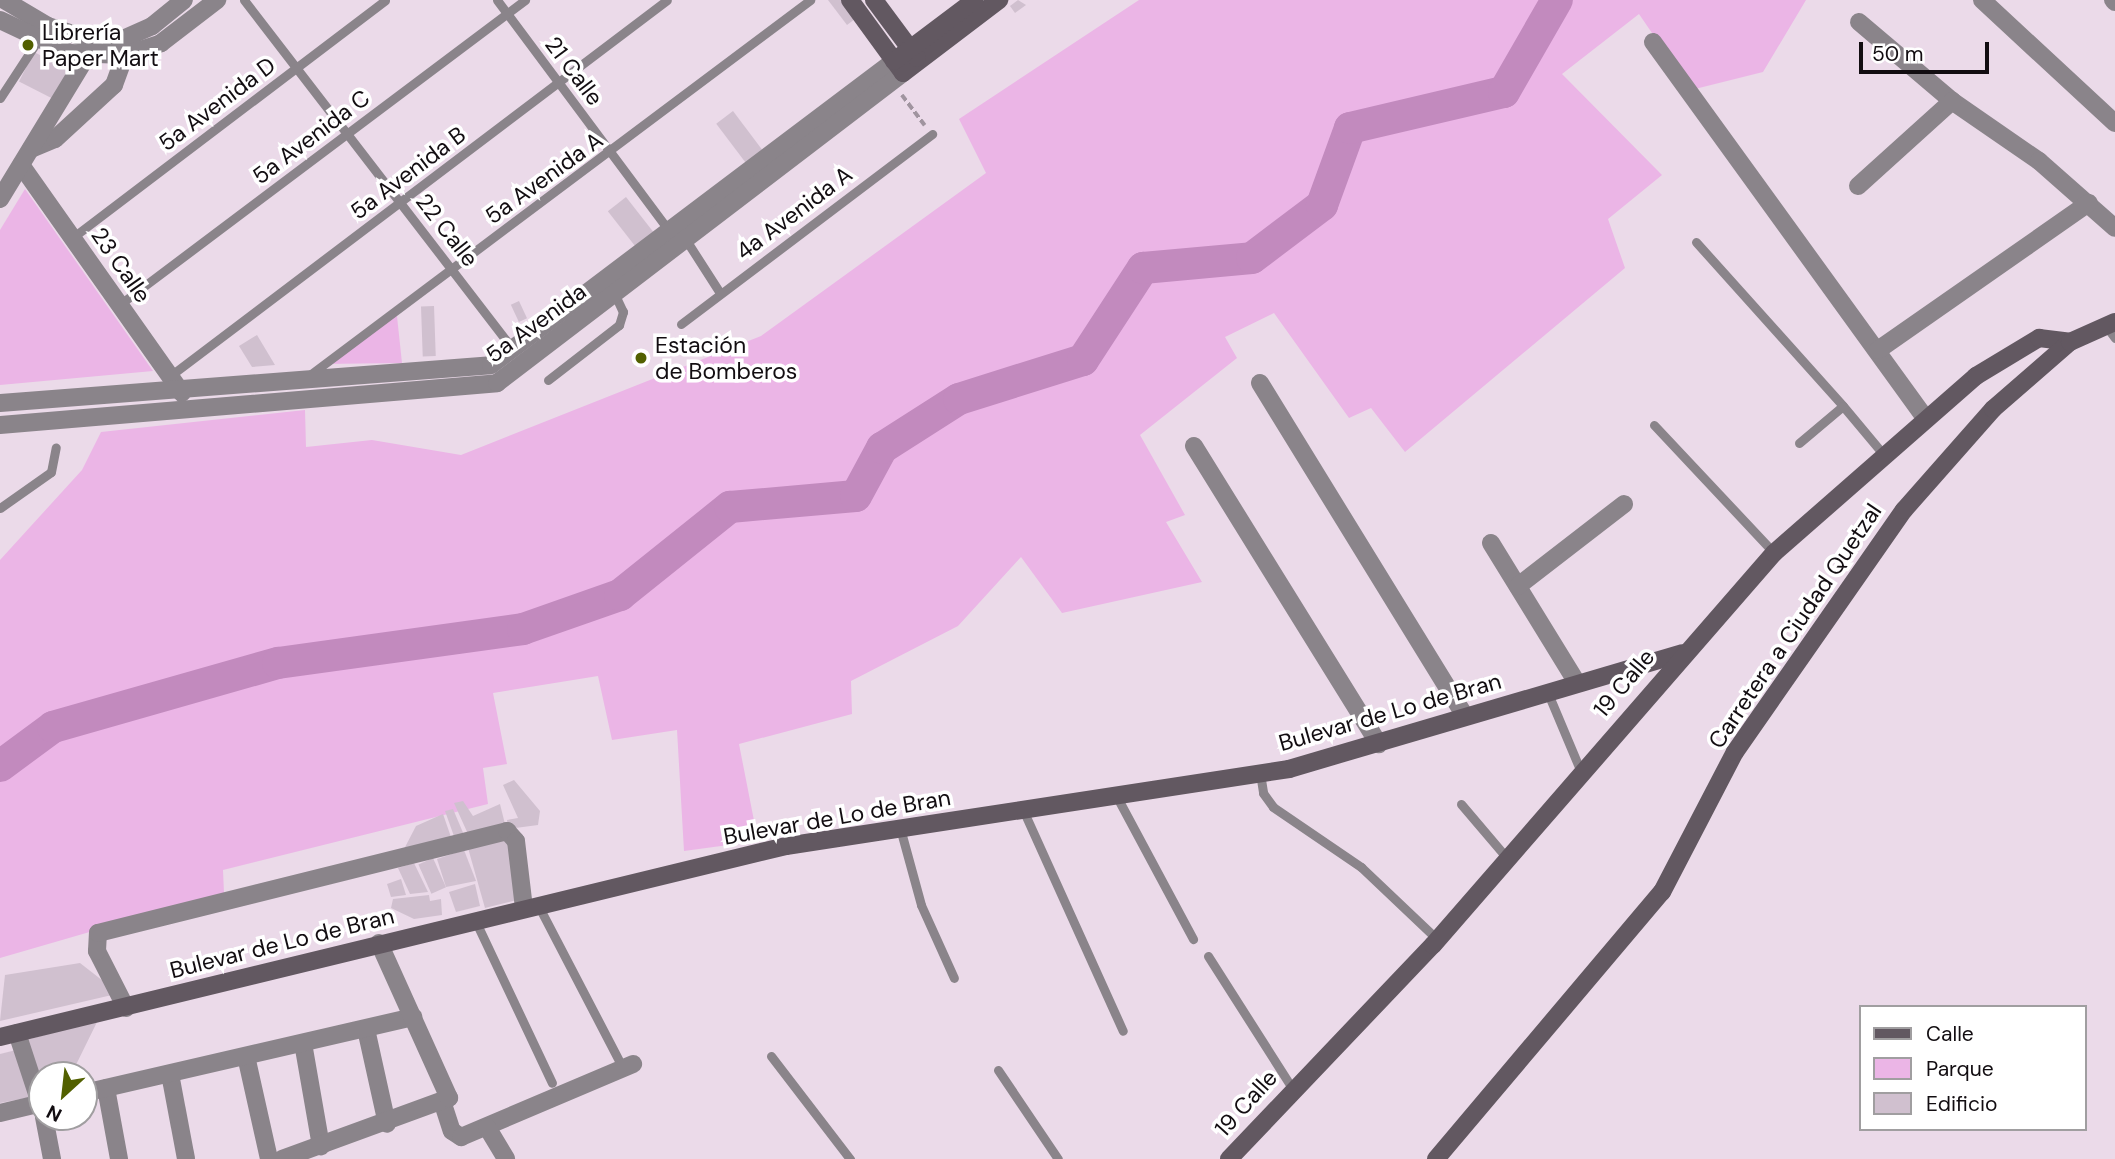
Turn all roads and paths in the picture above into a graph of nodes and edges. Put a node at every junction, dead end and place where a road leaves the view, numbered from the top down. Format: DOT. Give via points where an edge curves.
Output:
graph roads {
  1 [pos="4,0"];
  2 [pos="184,0"];
  3 [pos="217,0"];
  4 [pos="244,0"];
  5 [pos="385,0"];
  6 [pos="497,0"];
  7 [pos="525,0"];
  8 [pos="667,0"];
  9 [pos="810,0"];
  10 [pos="850,0"];
  11 [pos="874,0"];
  12 [pos="975,0"];
  13 [pos="999,0"];
  14 [pos="1982,0"];
  15 [pos="507,14"];
  16 [pos="0,20"];
  17 [pos="1859,22"];
  18 [pos="38,40"];
  19 [pos="1653,42"];
  20 [pos="77,48"];
  21 [pos="125,55"];
  22 [pos="915,55"];
  23 [pos="295,68"];
  24 [pos="896,72"];
  25 [pos="559,83"];
  26 [pos="0,98"];
  27 [pos="1952,101"];
  28 [pos="2115,123"];
  29 [pos="347,134"];
  30 [pos="932,134"];
  31 [pos="31,149"];
  32 [pos="611,153"];
  33 [pos="21,165"];
  34 [pos="1858,186"];
  35 [pos="0,199"];
  36 [pos="401,202"];
  37 [pos="2089,203"];
  38 [pos="2115,228"];
  39 [pos="678,237"];
  40 [pos="72,238"];
  41 [pos="1696,242"];
  42 [pos="648,260"];
  43 [pos="453,268"];
  44 [pos="720,293"];
  45 [pos="615,295"];
  46 [pos="119,305"];
  47 [pos="681,324"];
  48 [pos="2112,329"];
  49 [pos="2070,342"];
  50 [pos="1878,350"];
  51 [pos="515,352"];
  52 [pos="170,376"];
  53 [pos="548,380"];
  54 [pos="1260,383"];
  55 [pos="298,384"];
  56 [pos="183,393"];
  57 [pos="95,398"];
  58 [pos="0,403"];
  59 [pos="1843,406"];
  60 [pos="97,417"];
  61 [pos="1926,418"];
  62 [pos="0,425"];
  63 [pos="1654,425"];
  64 [pos="1799,443"];
  65 [pos="1194,446"];
  66 [pos="56,447"];
  67 [pos="1884,456"];
  68 [pos="1624,504"];
  69 [pos="0,508"];
  70 [pos="1491,542"];
  71 [pos="1774,553"];
  72 [pos="1518,586"];
  73 [pos="1682,653"];
  74 [pos="1577,683"];
  75 [pos="1547,691"];
  76 [pos="1464,714"];
  77 [pos="1379,744"];
  78 [pos="1581,772"];
  79 [pos="1260,774"];
  80 [pos="1118,799"];
  81 [pos="1461,804"];
  82 [pos="1024,812"];
  83 [pos="900,828"];
  84 [pos="1507,858"];
  85 [pos="531,907"];
  86 [pos="475,920"];
  87 [pos="1193,939"];
  88 [pos="1437,939"];
  89 [pos="380,943"];
  90 [pos="1208,956"];
  91 [pos="954,978"];
  92 [pos="126,1008"];
  93 [pos="413,1017"];
  94 [pos="366,1029"];
  95 [pos="1123,1031"];
  96 [pos="8,1035"];
  97 [pos="303,1043"];
  98 [pos="246,1056"];
  99 [pos="771,1056"];
  100 [pos="626,1061"];
  101 [pos="998,1070"];
  102 [pos="170,1074"];
  103 [pos="28,1078"];
  104 [pos="552,1083"];
  105 [pos="106,1088"];
  106 [pos="1292,1088"];
  107 [pos="98,1090"];
  108 [pos="443,1104"];
  109 [pos="28,1110"];
  110 [pos="0,1113"];
  111 [pos="387,1124"];
  112 [pos="487,1127"];
  113 [pos="47,1131"];
  114 [pos="321,1146"];
  115 [pos="52,1159"];
  116 [pos="120,1159"];
  117 [pos="186,1159"];
  118 [pos="269,1159"];
  119 [pos="282,1159"];
  120 [pos="506,1159"];
  121 [pos="849,1159"];
  122 [pos="1058,1159"];
  123 [pos="1229,1159"];
  124 [pos="1436,1159"];
  1 -- 20 [label="street"];
  2 -- 20 [label="street" via="152,26 123,39"];
  3 -- 21 [label="street" via="161,43"];
  4 -- 23 [label="lane, 22 Calle"];
  5 -- 23 [label="lane, 5a Avenida D"];
  6 -- 15 [label="lane, 21 Calle"];
  7 -- 15 [label="lane, 5a Avenida C"];
  8 -- 25 [label="lane, 5a Avenida B"];
  9 -- 32 [label="lane, 5a Avenida A"];
  10 -- 24 [label="street"];
  11 -- 22 [label="street"];
  12 -- 22 [label="street, 5a Avenida"];
  13 -- 22 [label="street, 5a Avenida"];
  14 -- 28 [label="street"];
  15 -- 25 [label="lane, 21 Calle"];
  15 -- 29 [label="lane, 5a Avenida C"];
  16 -- 18 [label="street"];
  17 -- 27 [label="street"];
  18 -- 20 [label="street"];
  18 -- 26 [label="lane"];
  19 -- 50 [label="street"];
  20 -- 21 [label="street"];
  20 -- 31 [label="street"];
  21 -- 31 [label="street" via="114,85 55,139"];
  22 -- 24 [label="street, 5a Avenida"];
  23 -- 29 [label="lane, 22 Calle"];
  23 -- 40 [label="lane, 5a Avenida D"];
  24 -- 30 [label="path"];
  24 -- 39 [label="street, 5a Avenida"];
  25 -- 32 [label="lane, 21 Calle"];
  25 -- 36 [label="lane, 5a Avenida B"];
  27 -- 34 [label="street"];
  27 -- 37 [label="street" via="2039,161"];
  29 -- 36 [label="lane, 22 Calle"];
  29 -- 46 [label="lane, 5a Avenida C"];
  30 -- 44 [label="lane, 4a Avenida A"];
  31 -- 33 [label="street"];
  32 -- 39 [label="lane, 21 Calle"];
  32 -- 43 [label="lane, 5a Avenida A"];
  33 -- 35 [label="street"];
  33 -- 40 [label="street, 23 Calle"];
  36 -- 43 [label="lane, 22 Calle"];
  36 -- 52 [label="lane, 5a Avenida B"];
  37 -- 38 [label="street"];
  37 -- 50 [label="street"];
  39 -- 42 [label="street, 5a Avenida"];
  39 -- 44 [label="lane, 21 Calle"];
  40 -- 46 [label="street, 23 Calle"];
  41 -- 59 [label="lane"];
  42 -- 45 [label="street, 5a Avenida"];
  42 -- 51 [label="street, 5a Avenida"];
  43 -- 51 [label="lane, 22 Calle"];
  43 -- 55 [label="lane, 5a Avenida A"];
  44 -- 47 [label="lane, 4a Avenida A"];
  45 -- 53 [label="lane" via="623,312 619,325"];
  45 -- 60 [label="street, 5a Avenida" via="497,383"];
  46 -- 52 [label="street, 23 Calle"];
  48 -- 49 [label="street, 19 Calle"];
  49 -- 61 [label="street, 19 Calle" via="2039,338 2011,352"];
  49 -- 124 [label="street, Carretera a Ciudad Quetzal" via="1993,410 1905,510 1735,752 1691,846 1662,892"];
  50 -- 61 [label="street"];
  51 -- 55 [label="street, 5a Avenida" via="479,368"];
  52 -- 56 [label="street, 23 Calle"];
  54 -- 76 [label="street"];
  55 -- 56 [label="street, 5a Avenida"];
  56 -- 57 [label="street, 5a Avenida"];
  57 -- 58 [label="street, 5a Avenida"];
  57 -- 60 [label="street"];
  59 -- 64 [label="lane"];
  59 -- 67 [label="lane"];
  60 -- 62 [label="street, 5a Avenida"];
  61 -- 67 [label="street, 19 Calle"];
  63 -- 71 [label="lane"];
  65 -- 77 [label="street"];
  66 -- 69 [label="lane" via="51,472"];
  67 -- 71 [label="street, 19 Calle"];
  68 -- 72 [label="street"];
  70 -- 72 [label="street"];
  71 -- 73 [label="street, 19 Calle"];
  72 -- 74 [label="street"];
  73 -- 74 [label="street, Bulevar de Lo de Bran"];
  73 -- 78 [label="street, 19 Calle"];
  74 -- 75 [label="street, Bulevar de Lo de Bran"];
  75 -- 76 [label="street, Bulevar de Lo de Bran"];
  75 -- 78 [label="lane"];
  76 -- 77 [label="street, Bulevar de Lo de Bran"];
  77 -- 79 [label="street, Bulevar de Lo de Bran"];
  78 -- 84 [label="street, 19 Calle"];
  79 -- 80 [label="street, Bulevar de Lo de Bran"];
  79 -- 88 [label="lane" via="1263,793 1273,807 1361,867"];
  80 -- 82 [label="street, Bulevar de Lo de Bran"];
  80 -- 87 [label="lane"];
  81 -- 84 [label="lane"];
  82 -- 83 [label="street, Bulevar de Lo de Bran"];
  82 -- 95 [label="lane"];
  83 -- 85 [label="street, Bulevar de Lo de Bran" via="786,846"];
  83 -- 91 [label="lane" via="921,905"];
  84 -- 88 [label="street, 19 Calle"];
  85 -- 86 [label="street, Bulevar de Lo de Bran"];
  85 -- 92 [label="street" via="516,841 507,831 98,933 97,951"];
  85 -- 100 [label="lane"];
  86 -- 89 [label="street, Bulevar de Lo de Bran"];
  86 -- 104 [label="lane"];
  88 -- 106 [label="street, 19 Calle"];
  89 -- 92 [label="street, Bulevar de Lo de Bran"];
  89 -- 93 [label="street"];
  90 -- 106 [label="lane"];
  92 -- 96 [label="street, Bulevar de Lo de Bran"];
  93 -- 94 [label="street"];
  93 -- 108 [label="street" via="450,1090"];
  94 -- 97 [label="street"];
  94 -- 111 [label="street"];
  96 -- 103 [label="street"];
  97 -- 98 [label="street"];
  97 -- 114 [label="street"];
  98 -- 102 [label="street"];
  98 -- 118 [label="street"];
  99 -- 121 [label="lane"];
  100 -- 112 [label="street"];
  101 -- 122 [label="lane"];
  102 -- 105 [label="street"];
  102 -- 117 [label="street"];
  105 -- 107 [label="street"];
  105 -- 116 [label="street"];
  106 -- 123 [label="street, 19 Calle"];
  108 -- 111 [label="street"];
  108 -- 112 [label="street" via="452,1131 460,1137"];
  109 -- 110 [label="street"];
  111 -- 114 [label="street"];
  112 -- 120 [label="street"];
  113 -- 115 [label="street"];
  114 -- 119 [label="street"];
}
